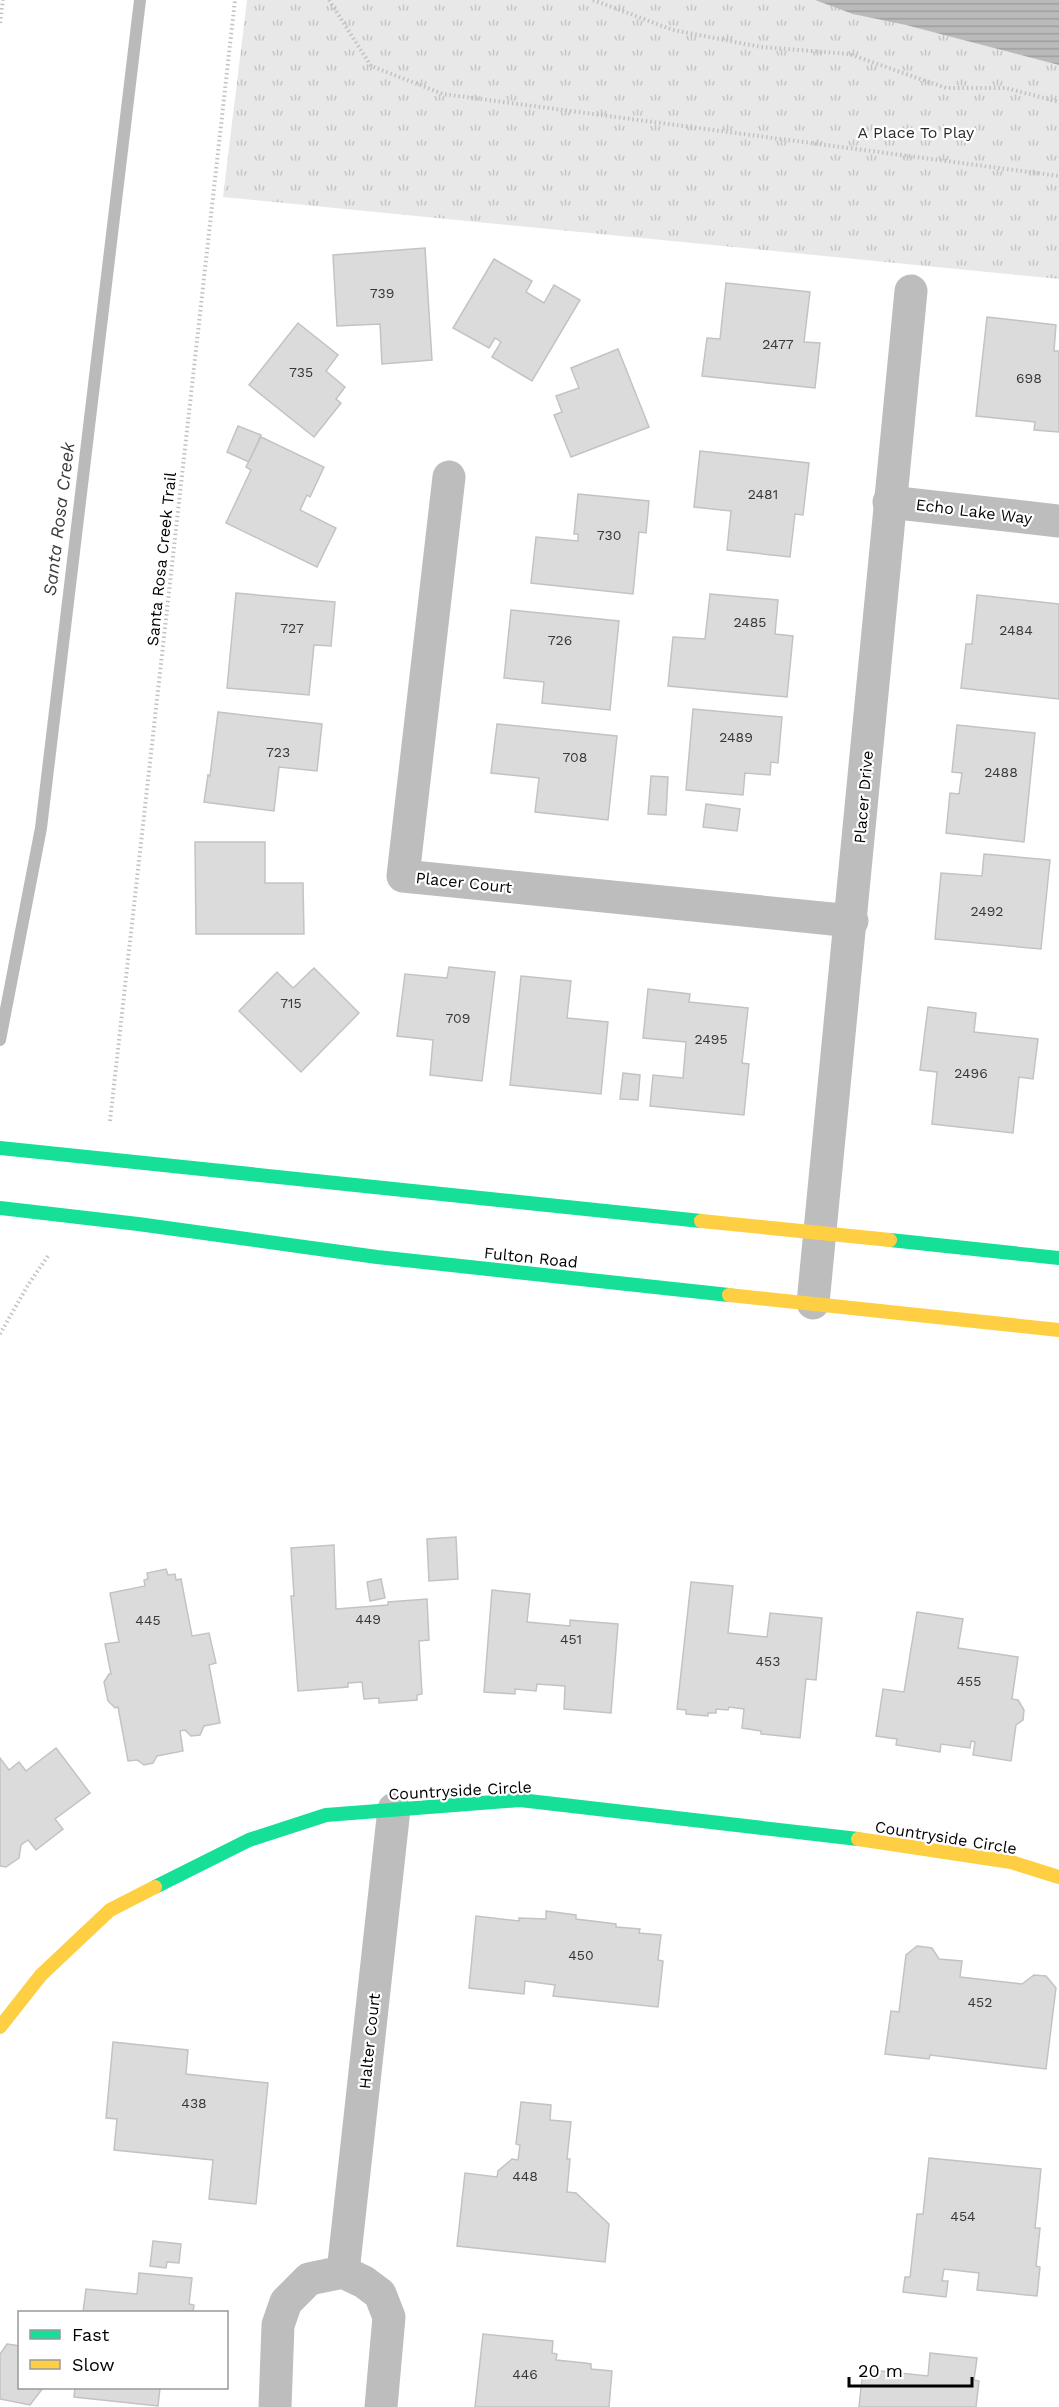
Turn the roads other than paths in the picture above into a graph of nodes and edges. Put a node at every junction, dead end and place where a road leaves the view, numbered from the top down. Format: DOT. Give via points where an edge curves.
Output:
graph roads {
  1 [pos="910,291"];
  2 [pos="449,477"];
  3 [pos="889,501"];
  4 [pos="1059,521"];
  5 [pos="852,921"];
  6 [pos="0,1148"];
  7 [pos="0,1208"];
  8 [pos="820,1233"];
  9 [pos="1059,1258"];
  10 [pos="813,1304"];
  11 [pos="1059,1330"];
  12 [pos="394,1809"];
  13 [pos="1059,1877"];
  14 [pos="0,2027"];
  15 [pos="343,2272"];
  16 [pos="275,2407"];
  17 [pos="381,2407"];
  1 -- 3 [label="street, Placer Drive"];
  2 -- 5 [label="street, Placer Court" via="403,876"];
  3 -- 4 [label="street, Echo Lake Way"];
  3 -- 5 [label="street, Placer Drive"];
  5 -- 8 [label="street, Placer Drive"];
  6 -- 8 [label="main road"];
  7 -- 10 [label="main road, Fulton Road" via="388,1258"];
  8 -- 9 [label="main road"];
  8 -- 10 [label="street, Placer Drive"];
  10 -- 11 [label="main road, Fulton Road"];
  12 -- 13 [label="main road, Countryside Circle" via="520,1800 832,1835 1011,1862"];
  12 -- 14 [label="main road, Countryside Circle" via="326,1815 249,1840 110,1910 41,1975"];
  12 -- 15 [label="street, Halter Court"];
  15 -- 16 [label="street" via="309,2279 286,2302 278,2325"];
  15 -- 17 [label="street" via="380,2294 390,2317"];
}
